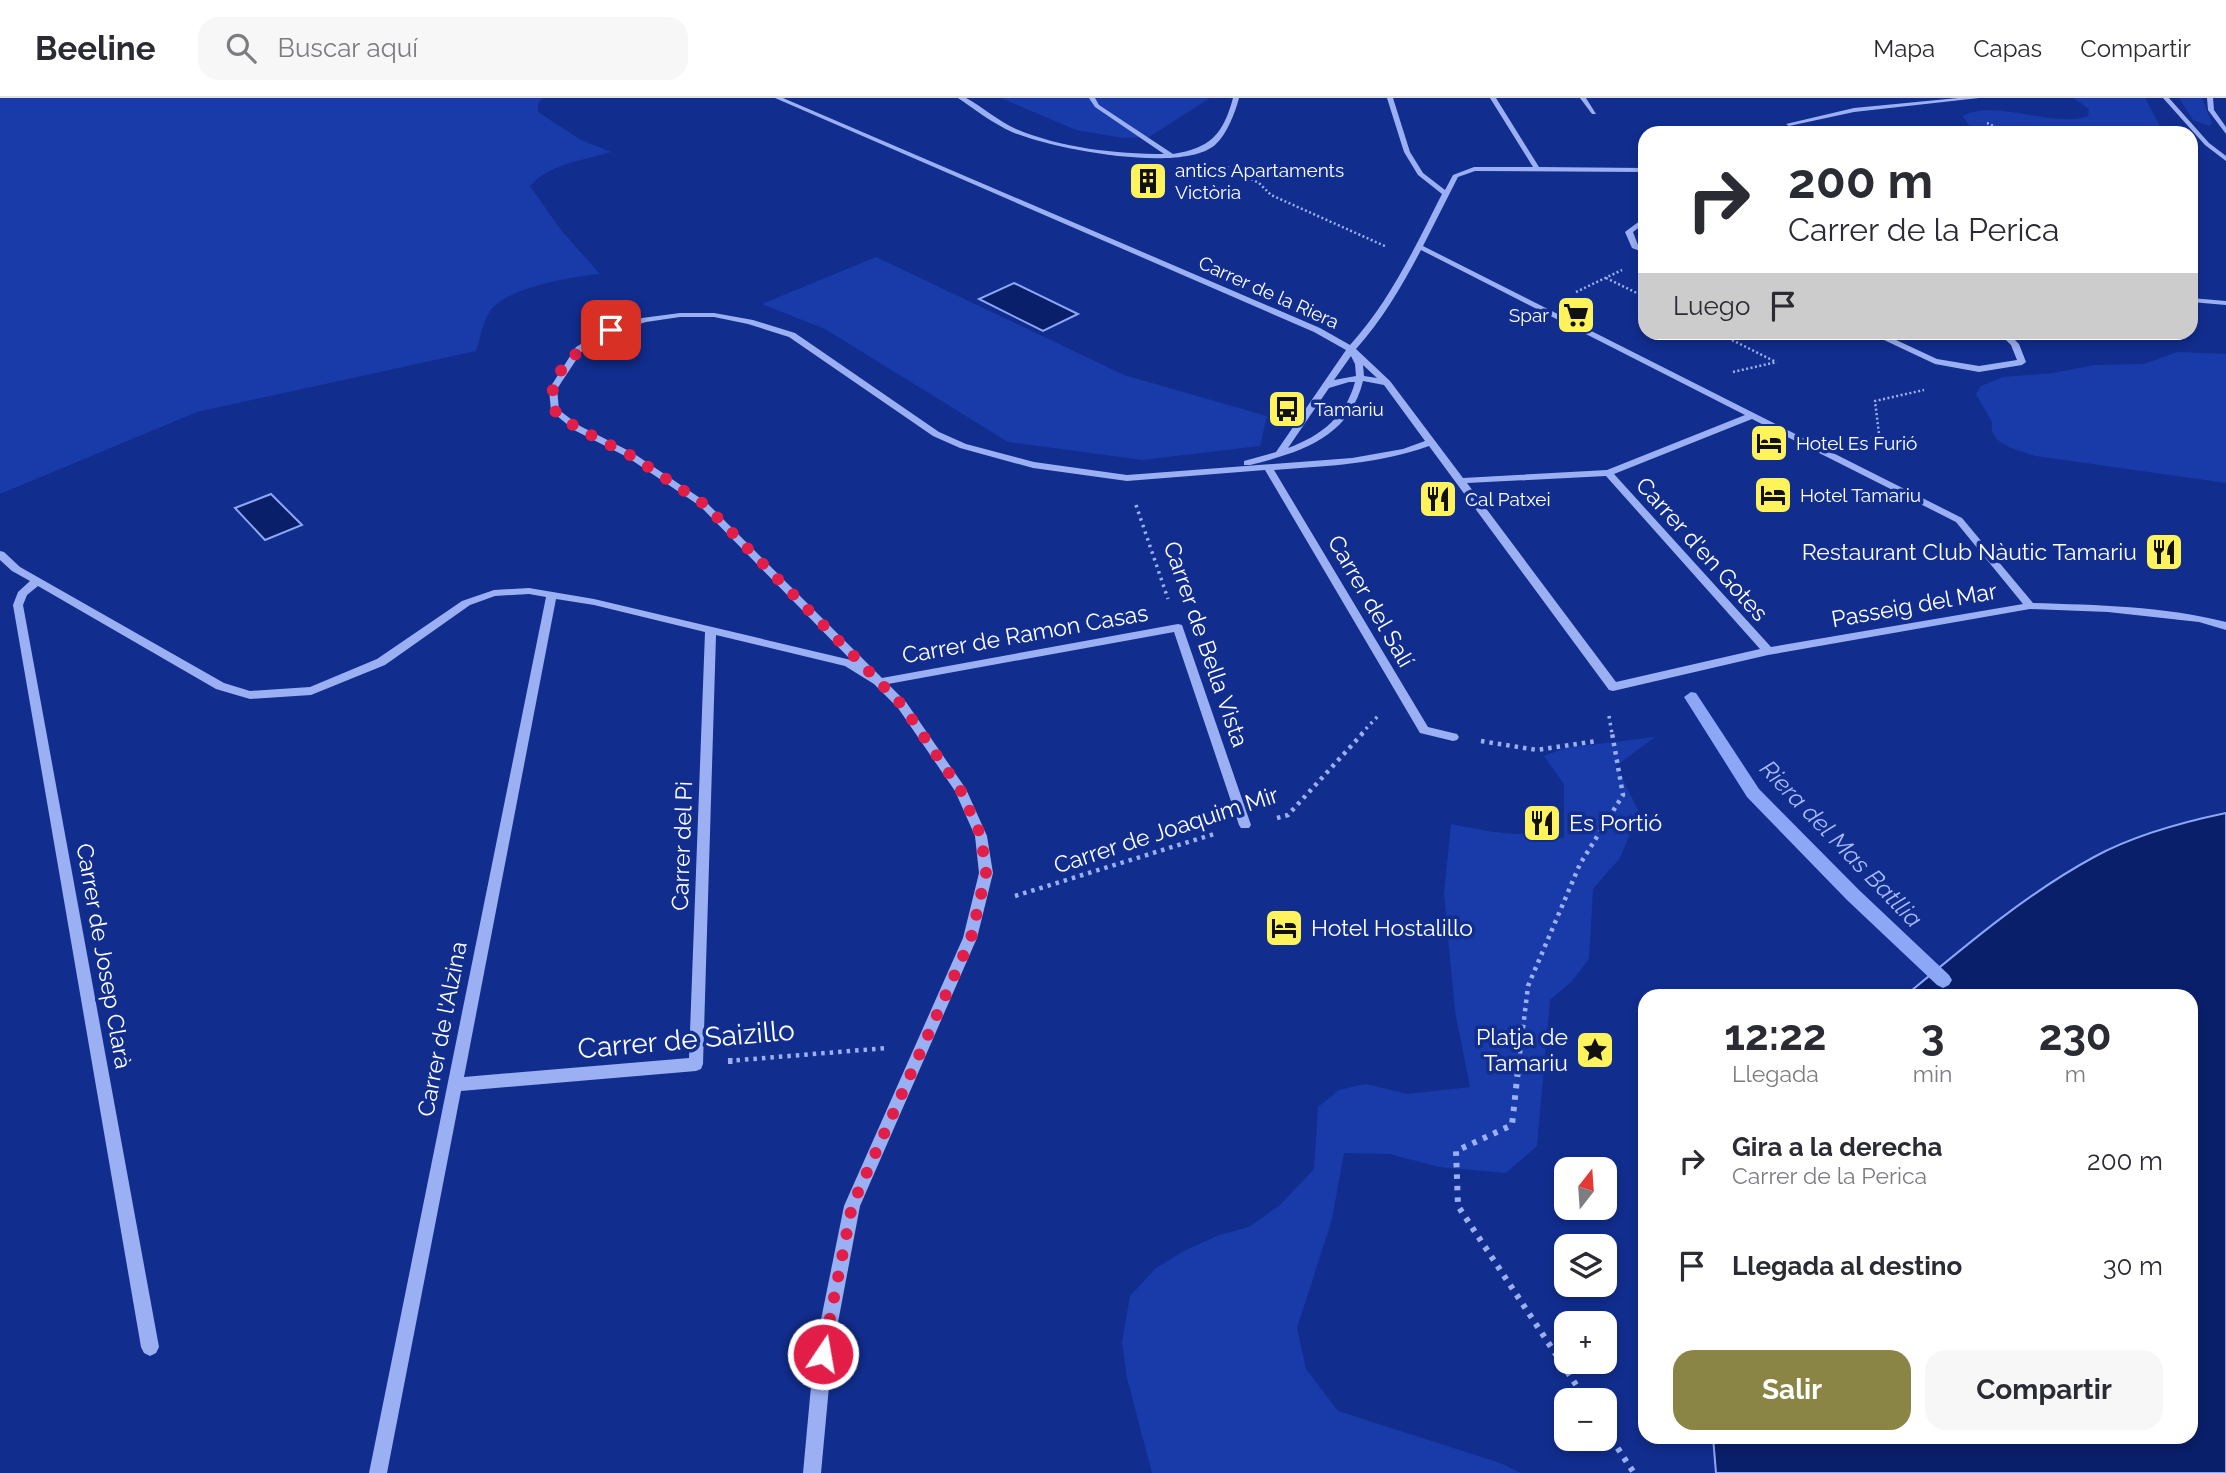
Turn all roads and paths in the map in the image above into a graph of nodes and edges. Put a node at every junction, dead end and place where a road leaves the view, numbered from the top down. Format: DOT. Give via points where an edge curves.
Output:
graph roads {
  1 [pos="778,98"];
  2 [pos="961,98"];
  3 [pos="1092,98"];
  4 [pos="1236,98"];
  5 [pos="1390,98"];
  6 [pos="1493,98"];
  7 [pos="1583,98"];
  8 [pos="1976,98"];
  9 [pos="2166,98"];
  10 [pos="2210,98"];
  11 [pos="1594,113"];
  12 [pos="1789,124"];
  13 [pos="2191,126"];
  14 [pos="2226,132"];
  15 [pos="2198,134"];
  16 [pos="1196,151"];
  17 [pos="1173,157"];
  18 [pos="2226,159"];
  19 [pos="1537,169"];
  20 [pos="1638,170"];
  21 [pos="1446,194"];
  22 [pos="1638,225"];
  23 [pos="1420,247"];
  24 [pos="1638,248"];
  25 [pos="1414,258"];
  26 [pos="1625,269"];
  27 [pos="1605,278"];
  28 [pos="1638,294"];
  29 [pos="2198,301"];
  30 [pos="2226,303"];
  31 [pos="1540,308"];
  32 [pos="1732,340"];
  33 [pos="1889,340"];
  34 [pos="2010,340"];
  35 [pos="1351,349"];
  36 [pos="1777,362"];
  37 [pos="1968,367"];
  38 [pos="1361,378"];
  39 [pos="1387,383"];
  40 [pos="1325,387"];
  41 [pos="1751,416"];
  42 [pos="1430,442"];
  43 [pos="1279,454"];
  44 [pos="1835,458"];
  45 [pos="1268,467"];
  46 [pos="1227,468"];
  47 [pos="1608,473"];
  48 [pos="1126,478"];
  49 [pos="1459,481"];
  50 [pos="0,554"];
  51 [pos="37,581"];
  52 [pos="552,594"];
  53 [pos="2030,606"];
  54 [pos="2226,626"];
  55 [pos="1178,628"];
  56 [pos="711,630"];
  57 [pos="1768,652"];
  58 [pos="880,682"];
  59 [pos="1613,687"];
  60 [pos="1400,692"];
  61 [pos="1453,737"];
  62 [pos="1597,741"];
  63 [pos="1245,825"];
  64 [pos="979,902"];
  65 [pos="923,1044"];
  66 [pos="696,1064"];
  67 [pos="454,1085"];
  68 [pos="150,1347"];
  69 [pos="1578,1388"];
  70 [pos="1617,1448"];
  71 [pos="378,1473"];
  72 [pos="812,1473"];
  73 [pos="1633,1473"];
  1 -- 35 [label="street, Carrer de la Riera" via="1317,330"];
  2 -- 17 [label="street" via="1034,139"];
  3 -- 17 [label="street" via="1097,106"];
  4 -- 16 [label="street" via="1211,145"];
  5 -- 21 [label="street" via="1413,163"];
  6 -- 19 [label="street"];
  7 -- 11 [label="street"];
  8 -- 12 [label="street" via="1854,110"];
  9 -- 13 [label="street"];
  10 -- 14 [label="street" via="2211,110"];
  15 -- 18 [label="street"];
  16 -- 17 [label="street"];
  16 -- 25 [label="path" via="1259,183 1271,195"];
  19 -- 20 [label="street"];
  19 -- 21 [label="street" via="1462,172"];
  21 -- 23 [label="street"];
  22 -- 24 [label="street" via="1629,232"];
  23 -- 25 [label="street"];
  23 -- 31 [label="street"];
  25 -- 35 [label="street" via="1370,328"];
  26 -- 27 [label="path"];
  27 -- 28 [label="path"];
  27 -- 31 [label="path"];
  29 -- 30 [label="street"];
  31 -- 41 [label="street"];
  32 -- 36 [label="path"];
  33 -- 37 [label="street" via="1935,361"];
  34 -- 37 [label="street" via="2022,362"];
  35 -- 38 [label="street" via="1361,365"];
  35 -- 39 [label="street, Carrer de la Riera"];
  35 -- 40 [label="street"];
  37 -- 44 [label="path" via="1967,380 1875,401 1879,434"];
  38 -- 39 [label="street"];
  38 -- 40 [label="street"];
  38 -- 43 [label="street" via="1351,407 1325,434"];
  39 -- 42 [label="street, Carrer de la Riera"];
  40 -- 43 [label="street"];
  41 -- 44 [label="street"];
  41 -- 47 [label="street"];
  42 -- 45 [label="street" via="1352,461"];
  42 -- 49 [label="street, Carrer de la Riera"];
  43 -- 46 [label="street"];
  44 -- 53 [label="street" via="1959,520"];
  45 -- 46 [label="street"];
  45 -- 60 [label="street, Carrer del Salí"];
  46 -- 48 [label="street"];
  47 -- 49 [label="street"];
  47 -- 57 [label="street, Carrer d'en Gotes"];
  48 -- 55 [label="path, Carrer de Bella Vista"];
  48 -- 58 [label="street" via="1033,465 963,446 936,434 792,335 750,321 714,315 645,320 611,330 579,349 553,389 555,411 704,504"];
  49 -- 59 [label="street, Carrer de la Riera"];
  50 -- 51 [label="street"];
  51 -- 52 [label="street" via="220,686 250,695 311,691 346,679 381,662 466,603 494,593"];
  51 -- 68 [label="street, Carrer de Josep Clarà" via="22,594 18,605"];
  52 -- 56 [label="street"];
  52 -- 67 [label="street, Carrer de l'Alzina"];
  53 -- 54 [label="street, Passeig del Mar" via="2108,609"];
  53 -- 57 [label="street, Passeig del Mar"];
  55 -- 58 [label="street, Carrer de Ramon Casas"];
  55 -- 63 [label="street, Carrer de Bella Vista"];
  56 -- 58 [label="street" via="849,663"];
  56 -- 66 [label="street, Carrer del Pi"];
  57 -- 59 [label="street, Passeig del Mar"];
  58 -- 64 [label="street" via="902,705 960,789 976,824 986,873"];
  59 -- 69 [label="path" via="1609,718 1623,795 1580,864 1528,986 1512,1125 1455,1151 1458,1206"];
  60 -- 61 [label="street, Carrer del Salí" via="1424,730"];
  60 -- 63 [label="path, Carrer de Joaquim Mir" via="1288,815"];
  61 -- 62 [label="path" via="1537,750"];
  63 -- 64 [label="path, Carrer de Joaquim Mir" via="1018,896"];
  64 -- 65 [label="street" via="971,938"];
  65 -- 66 [label="path, Carrer de Saizillo"];
  65 -- 72 [label="street" via="852,1206 823,1354"];
  66 -- 67 [label="street, Carrer de Saizillo"];
  67 -- 71 [label="street, Carrer de l'Alzina"];
  70 -- 73 [label="path"];
}
